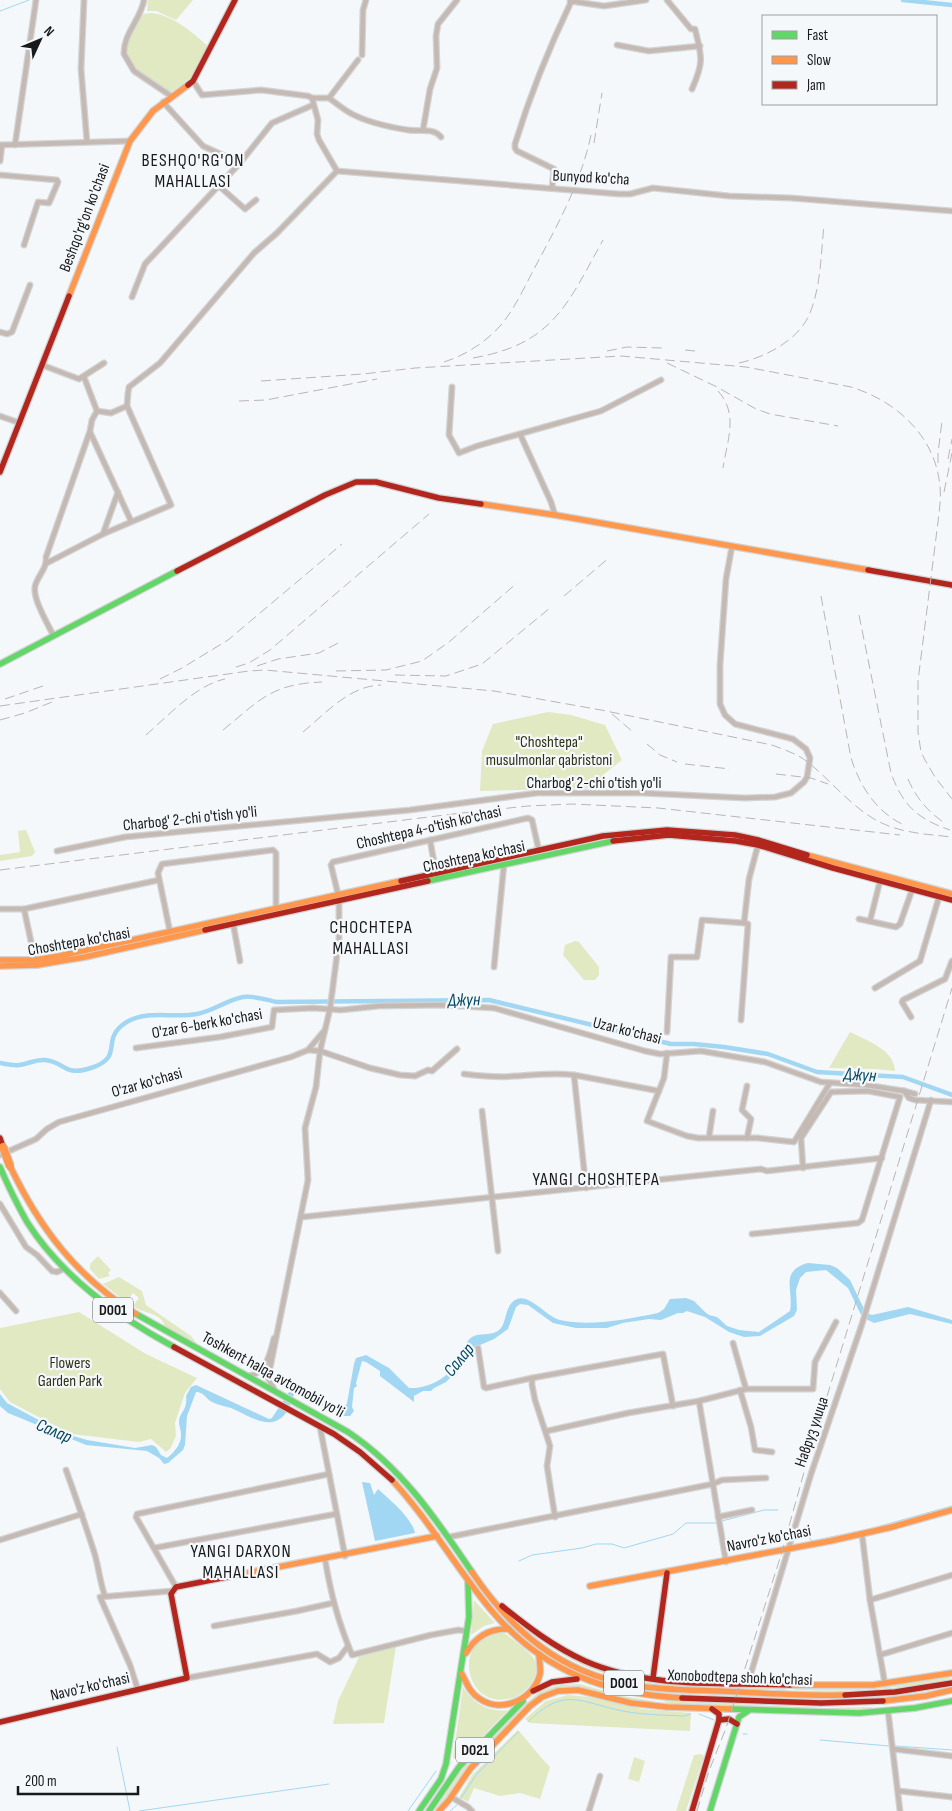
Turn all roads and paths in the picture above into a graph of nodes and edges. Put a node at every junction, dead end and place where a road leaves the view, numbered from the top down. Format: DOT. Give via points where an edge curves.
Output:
graph roads {
  1 [pos="36,0"];
  2 [pos="84,0"];
  3 [pos="144,0"];
  4 [pos="235,0"];
  5 [pos="366,0"];
  6 [pos="457,0"];
  7 [pos="646,0"];
  8 [pos="667,0"];
  9 [pos="570,1"];
  10 [pos="617,45"];
  11 [pos="700,46"];
  12 [pos="362,55"];
  13 [pos="358,60"];
  14 [pos="193,81"];
  15 [pos="692,89"];
  16 [pos="171,96"];
  17 [pos="312,98"];
  18 [pos="329,98"];
  19 [pos="163,102"];
  20 [pos="314,105"];
  21 [pos="422,130"];
  22 [pos="441,137"];
  23 [pos="130,141"];
  24 [pos="87,142"];
  25 [pos="15,145"];
  26 [pos="1,146"];
  27 [pos="0,161"];
  28 [pos="240,163"];
  29 [pos="337,171"];
  30 [pos="0,175"];
  31 [pos="219,186"];
  32 [pos="552,188"];
  33 [pos="256,200"];
  34 [pos="952,211"];
  35 [pos="24,245"];
  36 [pos="30,285"];
  37 [pos="132,297"];
  38 [pos="0,332"];
  39 [pos="104,363"];
  40 [pos="42,365"];
  41 [pos="84,377"];
  42 [pos="661,380"];
  43 [pos="452,387"];
  44 [pos="127,406"];
  45 [pos="97,410"];
  46 [pos="0,416"];
  47 [pos="20,423"];
  48 [pos="90,431"];
  49 [pos="520,434"];
  50 [pos="0,472"];
  51 [pos="118,492"];
  52 [pos="555,516"];
  53 [pos="131,521"];
  54 [pos="103,534"];
  55 [pos="732,546"];
  56 [pos="47,563"];
  57 [pos="952,585"];
  58 [pos="53,635"];
  59 [pos="0,664"];
  60 [pos="632,835"];
  61 [pos="430,840"];
  62 [pos="758,845"];
  63 [pos="57,851"];
  64 [pos="539,851"];
  65 [pos="504,864"];
  66 [pos="436,873"];
  67 [pos="159,880"];
  68 [pos="880,881"];
  69 [pos="396,885"];
  70 [pos="912,890"];
  71 [pos="952,894"];
  72 [pos="939,897"];
  73 [pos="338,898"];
  74 [pos="952,900"];
  75 [pos="0,908"];
  76 [pos="24,908"];
  77 [pos="276,908"];
  78 [pos="859,919"];
  79 [pos="870,921"];
  80 [pos="233,923"];
  81 [pos="744,923"];
  82 [pos="170,932"];
  83 [pos="130,944"];
  84 [pos="0,960"];
  85 [pos="35,960"];
  86 [pos="240,961"];
  87 [pos="952,961"];
  88 [pos="0,966"];
  89 [pos="494,967"];
  90 [pos="875,988"];
  91 [pos="330,1008"];
  92 [pos="911,1017"];
  93 [pos="741,1020"];
  94 [pos="324,1031"];
  95 [pos="667,1032"];
  96 [pos="136,1048"];
  97 [pos="457,1049"];
  98 [pos="308,1050"];
  99 [pos="320,1051"];
  100 [pos="667,1053"];
  101 [pos="464,1074"];
  102 [pos="574,1075"];
  103 [pos="830,1083"];
  104 [pos="747,1086"];
  105 [pos="658,1091"];
  106 [pos="904,1091"];
  107 [pos="916,1094"];
  108 [pos="900,1097"];
  109 [pos="931,1100"];
  110 [pos="952,1102"];
  111 [pos="482,1111"];
  112 [pos="713,1111"];
  113 [pos="709,1137"];
  114 [pos="0,1138"];
  115 [pos="747,1138"];
  116 [pos="0,1155"];
  117 [pos="882,1158"];
  118 [pos="0,1168"];
  119 [pos="803,1168"];
  120 [pos="586,1188"];
  121 [pos="492,1198"];
  122 [pos="0,1204"];
  123 [pos="302,1217"];
  124 [pos="752,1234"];
  125 [pos="498,1251"];
  126 [pos="63,1269"];
  127 [pos="0,1293"];
  128 [pos="16,1311"];
  129 [pos="280,1318"];
  130 [pos="836,1322"];
  131 [pos="155,1326"];
  132 [pos="150,1334"];
  133 [pos="733,1343"];
  134 [pos="478,1348"];
  135 [pos="247,1376"];
  136 [pos="532,1378"];
  137 [pos="746,1389"];
  138 [pos="740,1390"];
  139 [pos="274,1396"];
  140 [pos="699,1401"];
  141 [pos="673,1406"];
  142 [pos="298,1409"];
  143 [pos="320,1425"];
  144 [pos="547,1431"];
  145 [pos="348,1432"];
  146 [pos="343,1439"];
  147 [pos="772,1452"];
  148 [pos="66,1470"];
  149 [pos="329,1474"];
  150 [pos="766,1478"];
  151 [pos="712,1484"];
  152 [pos="752,1510"];
  153 [pos="952,1510"];
  154 [pos="82,1514"];
  155 [pos="336,1514"];
  156 [pos="554,1517"];
  157 [pos="718,1517"];
  158 [pos="862,1534"];
  159 [pos="437,1536"];
  160 [pos="449,1537"];
  161 [pos="0,1540"];
  162 [pos="154,1548"];
  163 [pos="788,1549"];
  164 [pos="344,1556"];
  165 [pos="325,1559"];
  166 [pos="726,1562"];
  167 [pos="667,1573"];
  168 [pos="952,1576"];
  169 [pos="468,1582"];
  170 [pos="480,1584"];
  171 [pos="590,1586"];
  172 [pos="174,1589"];
  173 [pos="105,1596"];
  174 [pos="870,1600"];
  175 [pos="333,1602"];
  176 [pos="214,1626"];
  177 [pos="506,1629"];
  178 [pos="467,1631"];
  179 [pos="520,1632"];
  180 [pos="952,1633"];
  181 [pos="536,1644"];
  182 [pos="348,1646"];
  183 [pos="880,1655"];
  184 [pos="540,1656"];
  185 [pos="462,1666"];
  186 [pos="952,1673"];
  187 [pos="187,1678"];
  188 [pos="653,1678"];
  189 [pos="586,1681"];
  190 [pos="748,1683"];
  191 [pos="952,1683"];
  192 [pos="784,1684"];
  193 [pos="884,1684"];
  194 [pos="138,1690"];
  195 [pos="952,1692"];
  196 [pos="529,1695"];
  197 [pos="651,1695"];
  198 [pos="798,1695"];
  199 [pos="825,1699"];
  200 [pos="948,1702"];
  201 [pos="869,1703"];
  202 [pos="667,1707"];
  203 [pos="712,1708"];
  204 [pos="752,1710"];
  205 [pos="886,1711"];
  206 [pos="719,1720"];
  207 [pos="0,1722"];
  208 [pos="737,1724"];
  209 [pos="893,1749"];
  210 [pos="952,1756"];
  211 [pos="446,1764"];
  212 [pos="456,1770"];
  213 [pos="600,1776"];
  214 [pos="899,1791"];
  215 [pos="451,1797"];
  216 [pos="952,1797"];
  217 [pos="900,1810"];
  218 [pos="418,1811"];
  219 [pos="429,1811"];
  220 [pos="439,1811"];
  221 [pos="472,1811"];
  222 [pos="589,1811"];
  223 [pos="692,1811"];
  224 [pos="710,1811"];
  225 [pos="893,1811"];
  1 -- 25 [label="street"];
  2 -- 24 [label="street" via="81,69"];
  3 -- 16 [label="street" via="125,42 124,54 134,71"];
  4 -- 14 [label="main road, Beshqo'rg'on ko'chasi"];
  5 -- 12 [label="street"];
  6 -- 21 [label="street" via="438,24 437,68"];
  7 -- 9 [label="street" via="604,6"];
  8 -- 11 [label="street" via="691,29 695,29"];
  9 -- 32 [label="street" via="526,107 514,148 554,169"];
  10 -- 11 [label="street" via="649,51"];
  11 -- 15 [label="street" via="701,68"];
  13 -- 18 [label="street"];
  14 -- 16 [label="main road, Beshqo'rg'on ko'chasi"];
  14 -- 17 [label="street" via="202,95 261,90"];
  16 -- 19 [label="main road, Beshqo'rg'on ko'chasi"];
  17 -- 18 [label="street"];
  17 -- 20 [label="street"];
  18 -- 21 [label="street" via="352,114 372,122 412,131"];
  19 -- 23 [label="main road, Beshqo'rg'on ko'chasi"];
  19 -- 28 [label="street" via="203,146"];
  20 -- 28 [label="street" via="272,123"];
  20 -- 29 [label="street" via="319,140"];
  21 -- 22 [label="street" via="438,133"];
  23 -- 24 [label="street"];
  23 -- 40 [label="main road, Beshqo'rg'on ko'chasi"];
  24 -- 25 [label="street"];
  25 -- 26 [label="street"];
  26 -- 27 [label="street"];
  28 -- 31 [label="street"];
  29 -- 32 [label="street, Bunyod ko'cha"];
  29 -- 44 [label="street" via="254,253 160,363 130,387"];
  30 -- 35 [label="street" via="55,178 58,182 49,203 38,202"];
  31 -- 33 [label="street" via="245,209"];
  31 -- 37 [label="street" via="145,264"];
  32 -- 34 [label="street, Bunyod ko'cha" via="618,194 654,188"];
  36 -- 38 [label="street" via="12,332"];
  39 -- 41 [label="street"];
  40 -- 41 [label="street" via="79,379"];
  40 -- 47 [label="main road, Beshqo'rg'on ko'chasi"];
  41 -- 45 [label="street"];
  42 -- 49 [label="street" via="601,411"];
  43 -- 49 [label="street" via="449,435 459,453"];
  44 -- 45 [label="street" via="110,413"];
  44 -- 53 [label="street" via="171,505"];
  45 -- 48 [label="street"];
  46 -- 47 [label="street"];
  47 -- 50 [label="main road, Beshqo'rg'on ko'chasi"];
  48 -- 51 [label="street"];
  48 -- 56 [label="street" via="46,557"];
  49 -- 52 [label="street"];
  51 -- 53 [label="street"];
  51 -- 54 [label="street"];
  52 -- 55 [label="main road"];
  52 -- 58 [label="main road" via="439,498 376,482 356,482"];
  53 -- 54 [label="street"];
  54 -- 56 [label="street"];
  55 -- 57 [label="main road"];
  55 -- 63 [label="street, Charbog' 2-chi o'tish yo'li" via="726,580 720,704 725,715 735,724 793,739 806,749 810,758 807,778 791,793 753,798 537,793 410,810 125,837"];
  56 -- 58 [label="street" via="35,584 34,593"];
  58 -- 59 [label="main road"];
  60 -- 62 [label="main road, Choshtepa ko'chasi" via="692,836"];
  60 -- 64 [label="main road, Choshtepa ko'chasi" via="603,836"];
  60 -- 65 [label="main road, Choshtepa ko'chasi"];
  60 -- 71 [label="main road, Choshtepa ko'chasi" via="667,830 735,835"];
  61 -- 64 [label="street, Choshtepa 4-o'tish ko'chasi" via="529,818"];
  61 -- 66 [label="street"];
  61 -- 73 [label="street, Choshtepa 4-o'tish ko'chasi" via="332,863"];
  62 -- 68 [label="main road, Choshtepa ko'chasi"];
  62 -- 81 [label="street" via="749,879"];
  64 -- 66 [label="main road, Choshtepa ko'chasi"];
  65 -- 69 [label="main road, Choshtepa ko'chasi"];
  65 -- 89 [label="street"];
  66 -- 69 [label="main road, Choshtepa ko'chasi"];
  67 -- 76 [label="street"];
  67 -- 77 [label="street" via="162,864 273,850 276,854"];
  67 -- 82 [label="street"];
  68 -- 70 [label="main road, Choshtepa ko'chasi"];
  68 -- 79 [label="street"];
  69 -- 73 [label="main road, Choshtepa ko'chasi"];
  70 -- 72 [label="main road, Choshtepa ko'chasi"];
  70 -- 79 [label="street" via="896,927"];
  72 -- 74 [label="main road, Choshtepa ko'chasi"];
  72 -- 90 [label="street" via="920,961"];
  73 -- 77 [label="main road, Choshtepa ko'chasi"];
  73 -- 80 [label="main road, Choshtepa ko'chasi"];
  73 -- 91 [label="street" via="339,939"];
  75 -- 76 [label="street"];
  76 -- 85 [label="street"];
  77 -- 82 [label="main road, Choshtepa ko'chasi"];
  78 -- 79 [label="street"];
  80 -- 83 [label="main road, Choshtepa ko'chasi"];
  80 -- 86 [label="street"];
  81 -- 93 [label="street" via="748,924"];
  81 -- 95 [label="street" via="702,920 697,957 671,957"];
  82 -- 83 [label="main road, Choshtepa ko'chasi"];
  83 -- 85 [label="main road, Choshtepa ko'chasi"];
  83 -- 88 [label="main road, Choshtepa ko'chasi" via="48,963"];
  84 -- 85 [label="main road, Choshtepa ko'chasi"];
  87 -- 92 [label="street" via="945,979 903,1000"];
  91 -- 94 [label="street"];
  91 -- 96 [label="street, O'zar 6-berk ko'chasi" via="274,1010 272,1027"];
  91 -- 100 [label="street, Uzar ko'chasi" via="441,1005 494,1008 645,1051"];
  94 -- 98 [label="street"];
  94 -- 99 [label="street"];
  97 -- 99 [label="street" via="432,1071 415,1076 370,1068"];
  98 -- 99 [label="street"];
  98 -- 116 [label="street, O'zar ko'chasi" via="58,1122 36,1139"];
  99 -- 123 [label="street" via="316,1088 306,1128 309,1173"];
  100 -- 103 [label="street, Uzar ko'chasi" via="701,1050 765,1062 794,1074"];
  100 -- 105 [label="street" via="664,1078"];
  101 -- 102 [label="street" via="487,1077 551,1073"];
  102 -- 105 [label="street"];
  102 -- 120 [label="street"];
  103 -- 106 [label="street, Uzar ko'chasi"];
  103 -- 115 [label="street" via="794,1142"];
  104 -- 115 [label="street" via="742,1110 751,1119"];
  105 -- 113 [label="street" via="647,1121 687,1136"];
  106 -- 107 [label="street, Uzar ko'chasi"];
  106 -- 108 [label="street"];
  106 -- 109 [label="street" via="909,1098"];
  108 -- 117 [label="street"];
  108 -- 119 [label="street" via="868,1091 831,1092 801,1138"];
  109 -- 110 [label="street"];
  109 -- 163 [label="street, Навруз улица"];
  111 -- 121 [label="street"];
  112 -- 113 [label="street"];
  113 -- 115 [label="street"];
  114 -- 131 [label="main road, Toshkent halqa avtomobil yo'li / D001, bridge" via="18,1185 38,1219 70,1260 107,1295"];
  117 -- 119 [label="street"];
  117 -- 124 [label="street" via="864,1215 858,1223"];
  118 -- 126 [label="main road, Toshkent halqa avtomobil yo'li / D001" via="26,1221"];
  119 -- 120 [label="street" via="767,1172 761,1169"];
  120 -- 121 [label="street"];
  121 -- 123 [label="street"];
  121 -- 125 [label="street"];
  122 -- 126 [label="street" via="26,1247 52,1271"];
  123 -- 129 [label="street"];
  126 -- 132 [label="main road, Toshkent halqa avtomobil yo'li / D001" via="101,1302"];
  127 -- 128 [label="street"];
  129 -- 135 [label="street" via="261,1371"];
  129 -- 139 [label="street" via="268,1378"];
  130 -- 137 [label="street" via="815,1362 813,1389"];
  131 -- 132 [label="main road"];
  131 -- 135 [label="main road, Toshkent halqa avtomobil yo'li / D001"];
  132 -- 139 [label="main road, Toshkent halqa avtomobil yo'li / D001"];
  133 -- 137 [label="street"];
  134 -- 136 [label="street" via="486,1388"];
  135 -- 139 [label="main road, Toshkent halqa avtomobil yo'li / D001"];
  136 -- 141 [label="street" via="663,1354"];
  136 -- 144 [label="street"];
  137 -- 138 [label="street"];
  138 -- 140 [label="street"];
  138 -- 147 [label="street" via="755,1450"];
  139 -- 142 [label="main road, Toshkent halqa avtomobil yo'li"];
  140 -- 141 [label="street"];
  140 -- 151 [label="street"];
  141 -- 144 [label="street"];
  142 -- 143 [label="main road, Toshkent halqa avtomobil yo'li / D001"];
  142 -- 145 [label="main road, Toshkent halqa avtomobil yo'li / D001"];
  143 -- 146 [label="main road, Toshkent halqa avtomobil yo'li / D001"];
  143 -- 149 [label="street"];
  144 -- 156 [label="street" via="550,1446 547,1466"];
  145 -- 146 [label="main road"];
  145 -- 160 [label="main road, Toshkent halqa avtomobil yo'li / D001" via="406,1482"];
  146 -- 159 [label="main road, Toshkent halqa avtomobil yo'li / D001" via="396,1484"];
  148 -- 154 [label="street"];
  149 -- 155 [label="street"];
  149 -- 162 [label="street" via="139,1513 136,1515"];
  150 -- 151 [label="street" via="722,1480"];
  151 -- 156 [label="street"];
  151 -- 157 [label="street"];
  152 -- 157 [label="street"];
  153 -- 158 [label="main road, Navro'z ko'chasi"];
  154 -- 161 [label="street"];
  154 -- 173 [label="street"];
  155 -- 162 [label="street"];
  155 -- 164 [label="street"];
  156 -- 160 [label="street"];
  157 -- 166 [label="street"];
  158 -- 163 [label="main road, Navro'z ko'chasi"];
  158 -- 174 [label="street"];
  159 -- 164 [label="main road"];
  159 -- 169 [label="main road, Toshkent halqa avtomobil yo'li / D001"];
  160 -- 170 [label="main road, Toshkent halqa avtomobil yo'li / D001"];
  162 -- 172 [label="street"];
  163 -- 166 [label="main road, Navro'z ko'chasi"];
  163 -- 190 [label="street, Навруз улица"];
  164 -- 165 [label="main road"];
  165 -- 172 [label="main road"];
  165 -- 175 [label="street"];
  166 -- 167 [label="main road, Navro'z ko'chasi"];
  167 -- 171 [label="main road, Navro'z ko'chasi"];
  167 -- 188 [label="main road"];
  168 -- 174 [label="street"];
  169 -- 177 [label="main road, Toshkent halqa avtomobil yo'li / D001"];
  169 -- 178 [label="main road, D021"];
  170 -- 179 [label="main road, Toshkent halqa avtomobil yo'li / D001"];
  170 -- 188 [label="main road" via="522,1622 570,1653 613,1671"];
  172 -- 173 [label="street"];
  172 -- 187 [label="main road" via="171,1594"];
  173 -- 194 [label="street" via="100,1597"];
  174 -- 183 [label="street"];
  175 -- 176 [label="street"];
  175 -- 182 [label="street"];
  177 -- 179 [label="main road, D021"];
  177 -- 184 [label="main road, Toshkent halqa avtomobil yo'li / D001"];
  177 -- 185 [label="main road, D021" via="490,1630 476,1638 467,1650"];
  178 -- 182 [label="street" via="431,1635 352,1655"];
  178 -- 185 [label="main road, D021"];
  179 -- 181 [label="main road, Toshkent halqa avtomobil yo'li / D001"];
  180 -- 183 [label="street"];
  181 -- 184 [label="main road, D021"];
  181 -- 198 [label="main road, Xonobodtepa shoh ko'chasi / D001" via="580,1669 634,1685"];
  182 -- 187 [label="street, Navo'z ko'chasi" via="339,1658 330,1662 317,1654"];
  183 -- 193 [label="street"];
  184 -- 189 [label="main road, Xonobodtepa shoh ko'chasi / D001"];
  184 -- 196 [label="main road, D021" via="539,1678"];
  185 -- 196 [label="main road, D021" via="467,1686 485,1702 506,1705"];
  185 -- 211 [label="main road, D021"];
  186 -- 193 [label="main road"];
  187 -- 194 [label="main road, Navo'z ko'chasi"];
  188 -- 190 [label="main road"];
  189 -- 196 [label="main road, D021" via="555,1681"];
  189 -- 197 [label="main road, Xonobodtepa shoh ko'chasi / D001"];
  190 -- 192 [label="main road"];
  191 -- 199 [label="main road, Xonobodtepa shoh ko'chasi / D001"];
  192 -- 193 [label="main road"];
  192 -- 198 [label="main road"];
  194 -- 207 [label="main road, Navo'z ko'chasi"];
  195 -- 200 [label="main road"];
  195 -- 201 [label="main road, Xonobodtepa shoh ko'chasi / D001"];
  196 -- 212 [label="main road, D021"];
  197 -- 199 [label="main road, Xonobodtepa shoh ko'chasi / D001"];
  197 -- 202 [label="main road"];
  198 -- 199 [label="main road, Xonobodtepa shoh ko'chasi / D001"];
  199 -- 201 [label="main road, Xonobodtepa shoh ko'chasi / D001"];
  200 -- 205 [label="main road"];
  201 -- 205 [label="main road"];
  202 -- 203 [label="main road"];
  202 -- 215 [label="main road" via="631,1703 578,1690 551,1693 540,1698 466,1773"];
  203 -- 204 [label="main road"];
  203 -- 206 [label="main road"];
  204 -- 205 [label="main road" via="843,1714"];
  204 -- 208 [label="main road" via="740,1715"];
  205 -- 209 [label="street"];
  206 -- 208 [label="main road" via="729,1719"];
  206 -- 223 [label="main road"];
  208 -- 224 [label="main road"];
  209 -- 210 [label="street"];
  209 -- 214 [label="street"];
  211 -- 212 [label="main road" via="454,1763"];
  211 -- 218 [label="main road, D021" via="441,1779"];
  212 -- 219 [label="main road, D021"];
  213 -- 222 [label="street"];
  214 -- 216 [label="street"];
  214 -- 217 [label="street"];
  215 -- 220 [label="main road"];
  215 -- 221 [label="street"];
  217 -- 225 [label="street"];
}
